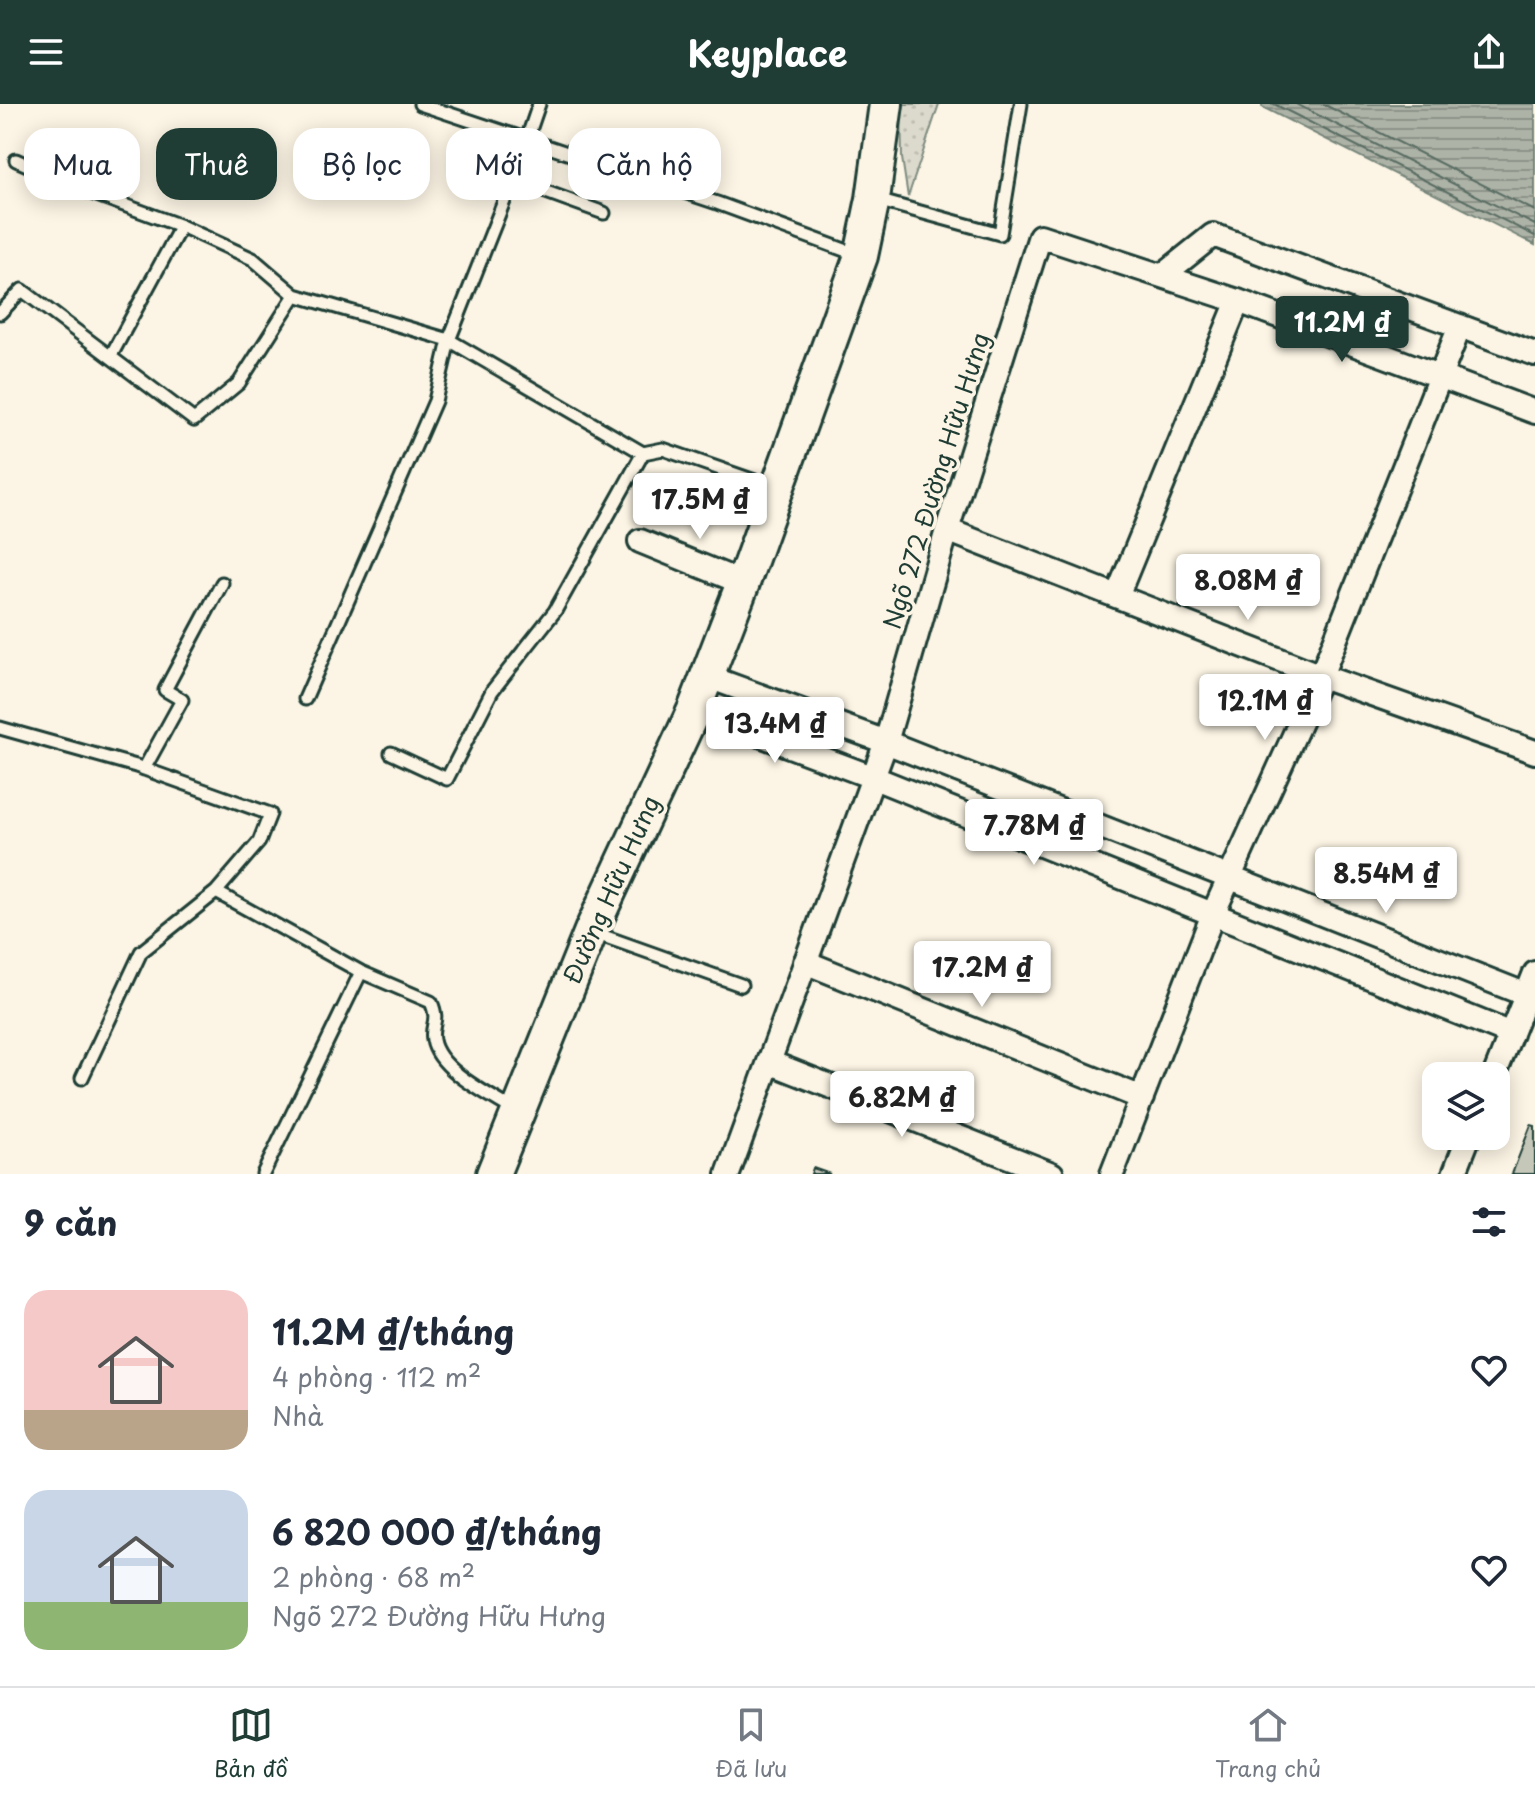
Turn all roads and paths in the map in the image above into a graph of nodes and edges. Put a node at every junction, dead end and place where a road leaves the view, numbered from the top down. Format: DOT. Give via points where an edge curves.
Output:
graph roads {
  1 [pos="420,104"];
  2 [pos="539,104"];
  3 [pos="886,104"];
  4 [pos="1021,104"];
  5 [pos="494,128"];
  6 [pos="531,128"];
  7 [pos="552,147"];
  8 [pos="16,160"];
  9 [pos="552,194"];
  10 [pos="873,199"];
  11 [pos="505,200"];
  12 [pos="604,213"];
  13 [pos="181,226"];
  14 [pos="861,256"];
  15 [pos="1163,275"];
  16 [pos="295,295"];
  17 [pos="1238,301"];
  18 [pos="0,313"];
  19 [pos="1460,326"];
  20 [pos="449,340"];
  21 [pos="114,350"];
  22 [pos="1535,354"];
  23 [pos="1439,375"];
  24 [pos="1535,412"];
  25 [pos="643,453"];
  26 [pos="777,489"];
  27 [pos="947,530"];
  28 [pos="640,541"];
  29 [pos="222,583"];
  30 [pos="743,583"];
  31 [pos="1117,596"];
  32 [pos="706,676"];
  33 [pos="1321,676"];
  34 [pos="305,699"];
  35 [pos="694,710"];
  36 [pos="0,728"];
  37 [pos="886,742"];
  38 [pos="1535,752"];
  39 [pos="391,753"];
  40 [pos="144,769"];
  41 [pos="872,777"];
  42 [pos="1229,878"];
  43 [pos="216,892"];
  44 [pos="1213,914"];
  45 [pos="591,931"];
  46 [pos="805,962"];
  47 [pos="361,972"];
  48 [pos="1535,973"];
  49 [pos="741,985"];
  50 [pos="1527,995"];
  51 [pos="1511,1034"];
  52 [pos="769,1062"];
  53 [pos="1500,1062"];
  54 [pos="82,1078"];
  55 [pos="1142,1098"];
  56 [pos="518,1112"];
  57 [pos="1463,1150"];
  58 [pos="263,1174"];
  59 [pos="493,1174"];
  60 [pos="728,1174"];
  61 [pos="1052,1174"];
  62 [pos="1112,1174"];
  63 [pos="1454,1174"];
  1 -- 5 [label="lane"];
  2 -- 6 [label="lane"];
  3 -- 10 [label="main road, Đường Hữu Hưng"];
  4 -- 10 [label="lane" via="1000,234"];
  7 -- 14 [label="lane"];
  8 -- 13 [label="lane"];
  9 -- 12 [label="lane"];
  10 -- 14 [label="main road, Đường Hữu Hưng"];
  11 -- 20 [label="lane"];
  13 -- 16 [label="lane" via="253,259"];
  13 -- 21 [label="lane"];
  14 -- 26 [label="main road, Đường Hữu Hưng"];
  15 -- 17 [label="street"];
  15 -- 19 [label="street" via="1213,235"];
  15 -- 27 [label="street, Ngõ 272 Đường Hữu Hưng" via="1040,236"];
  16 -- 18 [label="lane" via="239,383 194,420 22,290"];
  16 -- 20 [label="lane"];
  17 -- 23 [label="street"];
  17 -- 31 [label="street"];
  19 -- 22 [label="street"];
  19 -- 23 [label="street"];
  20 -- 25 [label="lane"];
  20 -- 34 [label="lane" via="435,401"];
  23 -- 24 [label="street"];
  23 -- 33 [label="street"];
  25 -- 26 [label="lane" via="663,449"];
  25 -- 39 [label="lane" via="555,611 492,691 447,779"];
  26 -- 30 [label="main road, Đường Hữu Hưng"];
  27 -- 31 [label="street"];
  27 -- 37 [label="street, Ngõ 272 Đường Hữu Hưng"];
  28 -- 30 [label="street"];
  29 -- 40 [label="lane" via="165,690 182,700"];
  30 -- 32 [label="main road, Đường Hữu Hưng"];
  31 -- 33 [label="street"];
  32 -- 35 [label="main road, Đường Hữu Hưng"];
  32 -- 37 [label="street"];
  33 -- 38 [label="street"];
  33 -- 42 [label="street"];
  35 -- 41 [label="street"];
  35 -- 45 [label="main road, Đường Hữu Hưng"];
  36 -- 40 [label="lane"];
  37 -- 41 [label="street, Ngõ 272 Đường Hữu Hưng"];
  37 -- 42 [label="street"];
  40 -- 43 [label="lane" via="270,814 259,842"];
  41 -- 44 [label="street"];
  41 -- 46 [label="street, Ngõ 272 Đường Hữu Hưng"];
  42 -- 44 [label="street"];
  42 -- 50 [label="street"];
  43 -- 47 [label="lane"];
  43 -- 54 [label="lane" via="141,952"];
  44 -- 51 [label="street"];
  44 -- 55 [label="street"];
  45 -- 49 [label="lane"];
  45 -- 56 [label="main road, Đường Hữu Hưng"];
  46 -- 52 [label="street, Ngõ 272 Đường Hữu Hưng"];
  46 -- 55 [label="street"];
  47 -- 56 [label="lane" via="431,1002 437,1014 433,1040 450,1070"];
  47 -- 58 [label="lane"];
  48 -- 50 [label="street"];
  50 -- 51 [label="street"];
  51 -- 53 [label="street"];
  52 -- 60 [label="street, Ngõ 272 Đường Hữu Hưng"];
  52 -- 61 [label="street"];
  55 -- 62 [label="street"];
  56 -- 59 [label="main road, Đường Hữu Hưng"];
  57 -- 63 [label="street"];
}
